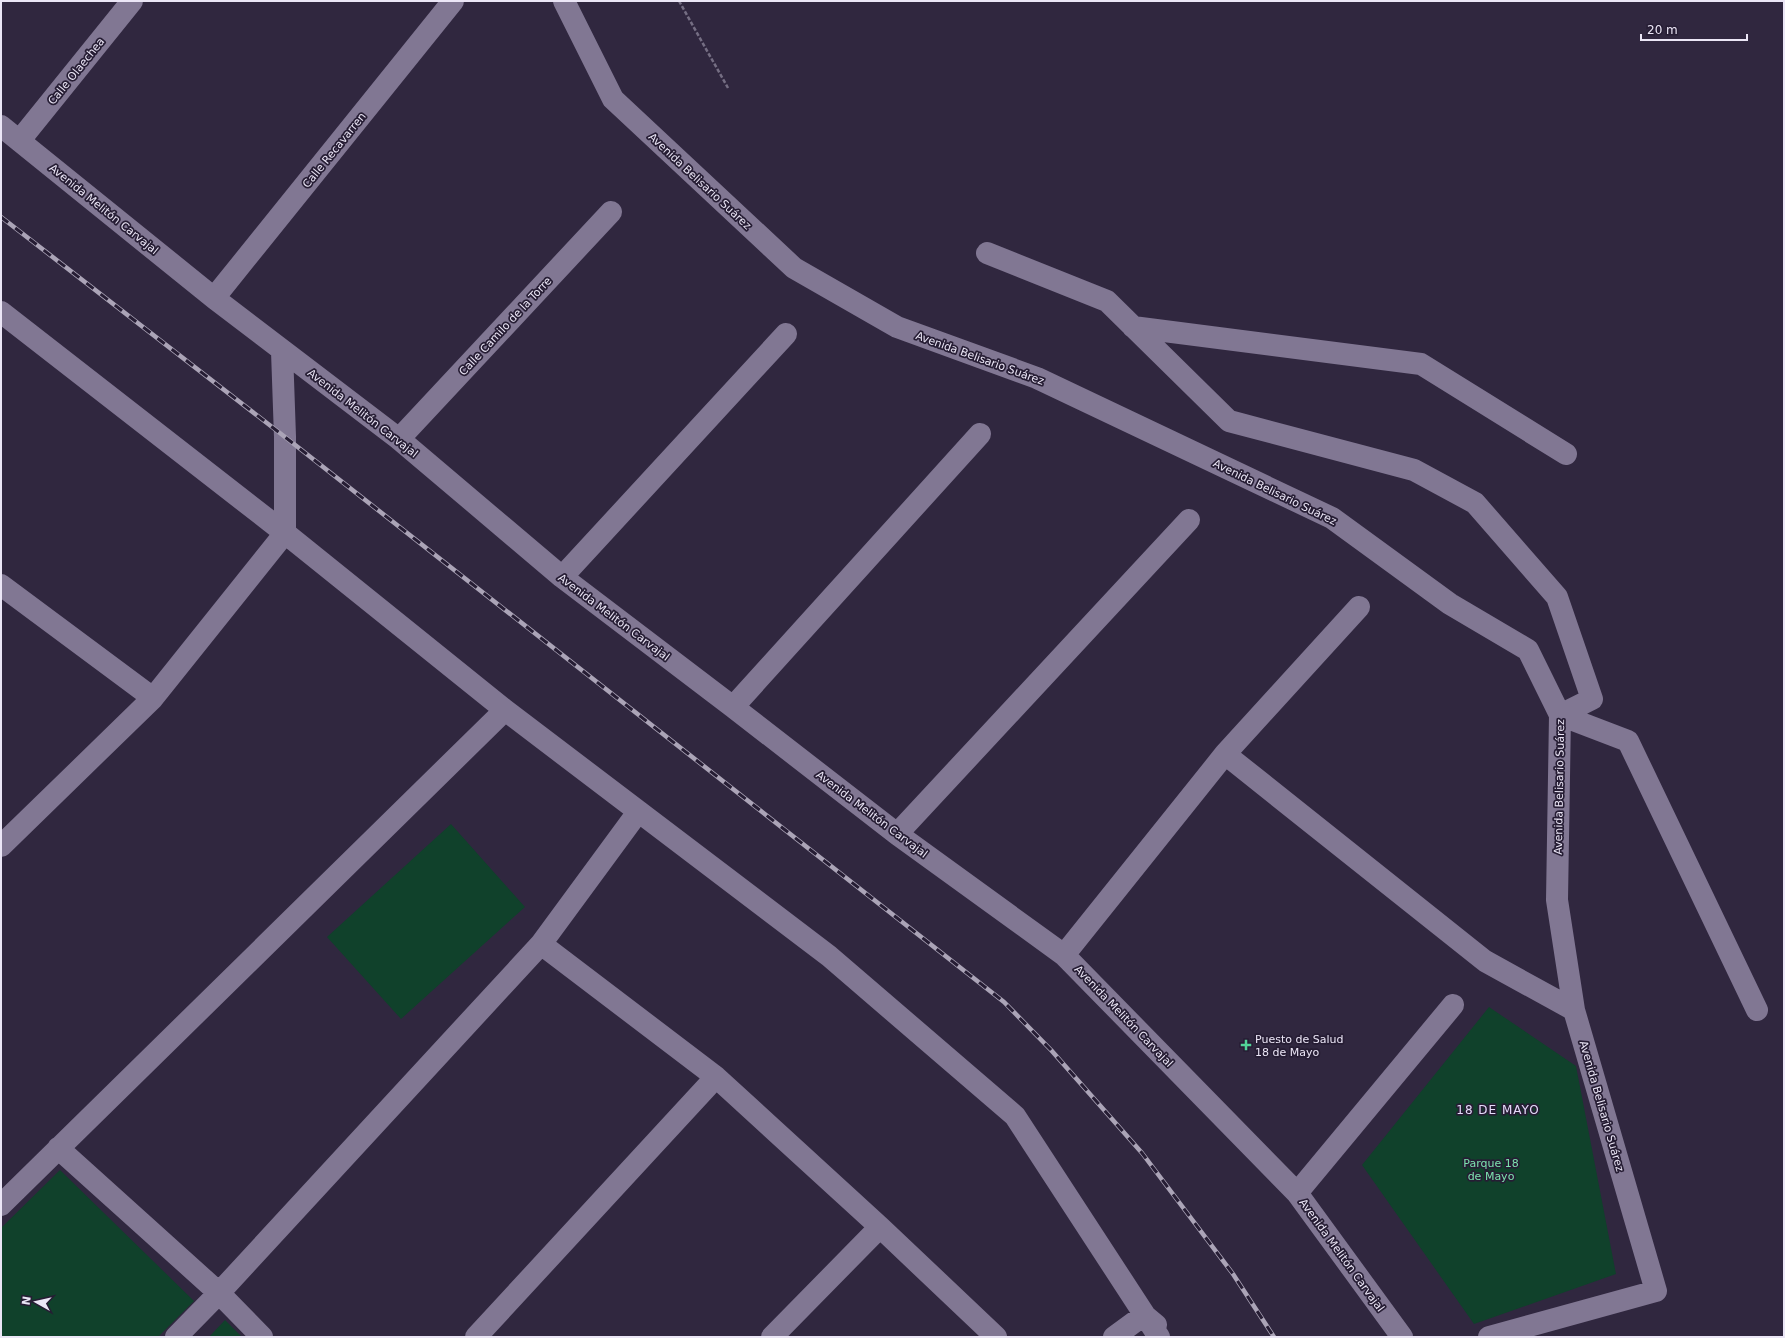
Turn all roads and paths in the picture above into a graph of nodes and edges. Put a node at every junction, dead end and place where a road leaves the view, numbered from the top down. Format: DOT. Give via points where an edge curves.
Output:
graph roads {
  1 [pos="132,1"];
  2 [pos="453,1"];
  3 [pos="564,1"];
  4 [pos="679,1"];
  5 [pos="728,88"];
  6 [pos="1,126"];
  7 [pos="20,140"];
  8 [pos="611,212"];
  9 [pos="987,254"];
  10 [pos="214,298"];
  11 [pos="1,312"];
  12 [pos="1133,327"];
  13 [pos="786,334"];
  14 [pos="282,351"];
  15 [pos="980,434"];
  16 [pos="399,439"];
  17 [pos="1566,454"];
  18 [pos="1189,520"];
  19 [pos="285,533"];
  20 [pos="562,577"];
  21 [pos="1,585"];
  22 [pos="1359,608"];
  23 [pos="153,698"];
  24 [pos="733,707"];
  25 [pos="505,710"];
  26 [pos="1560,715"];
  27 [pos="1225,754"];
  28 [pos="638,812"];
  29 [pos="897,834"];
  30 [pos="1,846"];
  31 [pos="541,944"];
  32 [pos="1064,955"];
  33 [pos="1453,1005"];
  34 [pos="1574,1010"];
  35 [pos="1757,1010"];
  36 [pos="716,1077"];
  37 [pos="58,1148"];
  38 [pos="1297,1194"];
  39 [pos="1,1205"];
  40 [pos="880,1227"];
  41 [pos="219,1293"];
  42 [pos="1144,1315"];
  43 [pos="176,1337"];
  44 [pos="262,1337"];
  45 [pos="476,1337"];
  46 [pos="772,1337"];
  47 [pos="996,1337"];
  48 [pos="1114,1337"];
  49 [pos="1159,1337"];
  50 [pos="1170,1337"];
  51 [pos="1402,1337"];
  52 [pos="1489,1337"];
  1 -- 7 [label="street, Calle Olaechea"];
  2 -- 10 [label="street, Calle Recavarren"];
  3 -- 26 [label="street, Avenida Belisario Suárez" via="613,99 794,268 897,328 1037,378 1332,518 1450,604 1528,650"];
  4 -- 5 [label="path"];
  6 -- 7 [label="street, Avenida Melitón Carvajal"];
  7 -- 10 [label="street, Avenida Melitón Carvajal"];
  8 -- 16 [label="street, Calle Camilo de la Torre"];
  9 -- 12 [label="street" via="1107,302"];
  10 -- 14 [label="street, Avenida Melitón Carvajal"];
  11 -- 19 [label="street"];
  12 -- 17 [label="street" via="1421,364"];
  12 -- 26 [label="street" via="1229,421 1414,470 1475,503 1558,597 1592,699"];
  13 -- 20 [label="street"];
  14 -- 16 [label="street, Avenida Melitón Carvajal"];
  14 -- 19 [label="street"];
  15 -- 24 [label="street"];
  16 -- 20 [label="street, Avenida Melitón Carvajal"];
  18 -- 29 [label="street"];
  19 -- 23 [label="street"];
  19 -- 25 [label="street"];
  20 -- 24 [label="street, Avenida Melitón Carvajal"];
  21 -- 23 [label="street"];
  22 -- 27 [label="street"];
  23 -- 30 [label="street"];
  24 -- 29 [label="street, Avenida Melitón Carvajal"];
  25 -- 28 [label="street"];
  25 -- 37 [label="street"];
  26 -- 34 [label="street, Avenida Belisario Suárez" via="1557,900"];
  26 -- 35 [label="street" via="1628,741"];
  27 -- 32 [label="street"];
  27 -- 34 [label="street" via="1485,961"];
  28 -- 31 [label="street"];
  28 -- 42 [label="street" via="829,956 1015,1116"];
  29 -- 32 [label="street, Avenida Melitón Carvajal"];
  31 -- 36 [label="street"];
  31 -- 41 [label="street"];
  32 -- 38 [label="street, Avenida Melitón Carvajal"];
  33 -- 38 [label="street"];
  34 -- 52 [label="street, Avenida Belisario Suárez" via="1656,1291"];
  36 -- 40 [label="street"];
  36 -- 45 [label="street"];
  37 -- 39 [label="street"];
  37 -- 41 [label="street"];
  38 -- 51 [label="street, Avenida Melitón Carvajal"];
  40 -- 46 [label="street"];
  40 -- 47 [label="street"];
  41 -- 43 [label="street"];
  41 -- 44 [label="street"];
  42 -- 48 [label="street"];
  42 -- 49 [label="street"];
  42 -- 50 [label="street"];
}
